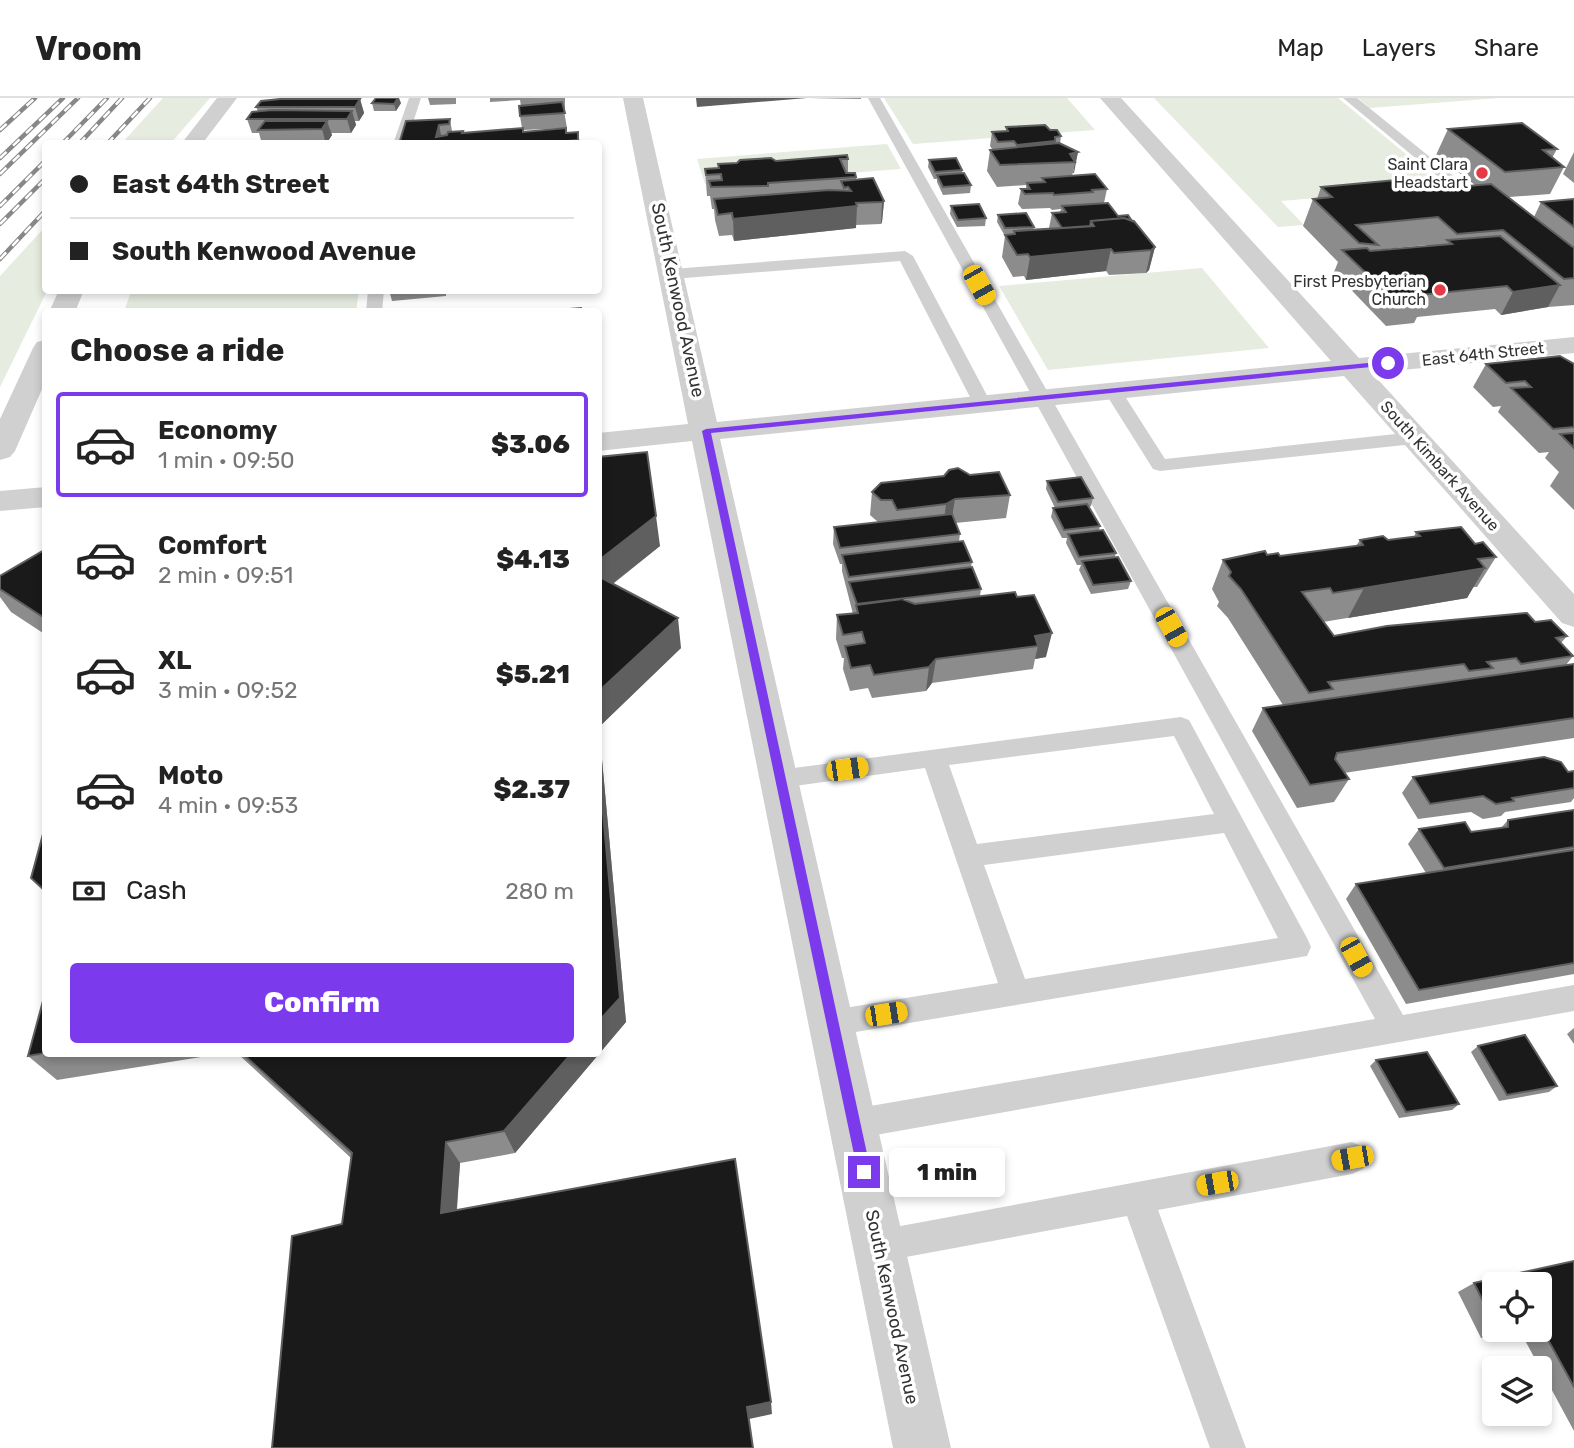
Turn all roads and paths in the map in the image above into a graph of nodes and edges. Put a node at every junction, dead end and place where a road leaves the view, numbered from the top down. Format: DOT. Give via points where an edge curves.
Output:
graph roads {
  1 [pos="227,98"];
  2 [pos="415,98"];
  3 [pos="633,98"];
  4 [pos="874,98"];
  5 [pos="1110,98"];
  6 [pos="1349,98"];
  7 [pos="194,140"];
  8 [pos="400,140"];
  9 [pos="1499,219"];
  10 [pos="672,274"];
  11 [pos="1574,345"];
  12 [pos="42,357"];
  13 [pos="1350,367"];
  14 [pos="1113,391"];
  15 [pos="1042,398"];
  16 [pos="982,404"];
  17 [pos="706,431"];
  18 [pos="1414,438"];
  19 [pos="602,442"];
  20 [pos="0,451"];
  21 [pos="42,497"];
  22 [pos="0,501"];
  23 [pos="1574,615"];
  24 [pos="934,758"];
  25 [pos="780,778"];
  26 [pos="1231,822"];
  27 [pos="969,856"];
  28 [pos="1017,993"];
  29 [pos="1574,998"];
  30 [pos="832,1023"];
  31 [pos="1395,1028"];
  32 [pos="853,1124"];
  33 [pos="1352,1158"];
  34 [pos="1137,1198"];
  35 [pos="879,1245"];
  36 [pos="922,1448"];
  37 [pos="1228,1448"];
  1 -- 7 [label="street"];
  2 -- 8 [label="lane"];
  3 -- 10 [label="street, South Kenwood Avenue"];
  4 -- 15 [label="lane"];
  5 -- 13 [label="street, South Kimbark Avenue"];
  6 -- 9 [label="lane"];
  10 -- 16 [label="lane" via="905,256"];
  10 -- 17 [label="street, South Kenwood Avenue"];
  11 -- 13 [label="street, East 64th Street"];
  12 -- 20 [label="street"];
  13 -- 14 [label="street, East 64th Street"];
  13 -- 18 [label="street, South Kimbark Avenue"];
  14 -- 15 [label="street, East 64th Street"];
  14 -- 18 [label="lane" via="1160,465"];
  15 -- 16 [label="street, East 64th Street"];
  15 -- 31 [label="lane"];
  16 -- 17 [label="street, East 64th Street"];
  17 -- 19 [label="street, East 64th Street"];
  17 -- 25 [label="street, South Kenwood Avenue"];
  18 -- 23 [label="street, South Kimbark Avenue"];
  21 -- 22 [label="street"];
  24 -- 25 [label="lane"];
  24 -- 26 [label="lane" via="1181,726"];
  24 -- 27 [label="lane"];
  25 -- 30 [label="street, South Kenwood Avenue"];
  26 -- 27 [label="lane"];
  26 -- 28 [label="lane" via="1297,947"];
  27 -- 28 [label="lane"];
  28 -- 30 [label="lane"];
  29 -- 31 [label="lane"];
  30 -- 32 [label="street, South Kenwood Avenue"];
  31 -- 32 [label="lane"];
  32 -- 35 [label="street, South Kenwood Avenue"];
  33 -- 34 [label="lane"];
  34 -- 35 [label="lane"];
  34 -- 37 [label="lane"];
  35 -- 36 [label="street, South Kenwood Avenue"];
}
